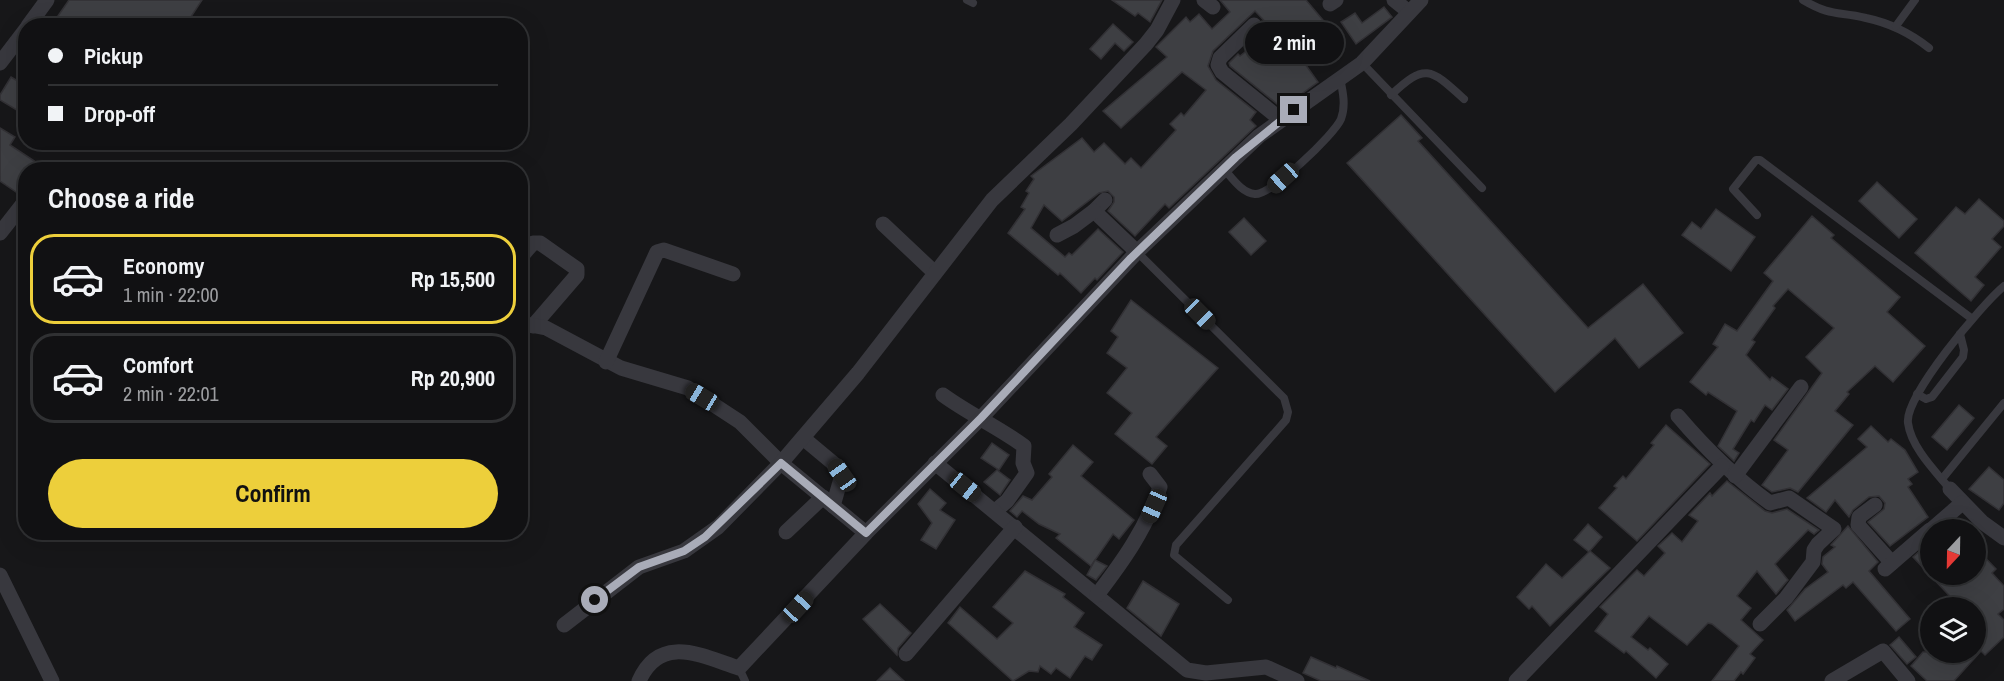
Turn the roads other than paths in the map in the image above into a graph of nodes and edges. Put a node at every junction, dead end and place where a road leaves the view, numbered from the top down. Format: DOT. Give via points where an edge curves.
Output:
graph roads {
  1 [pos="47,0"];
  2 [pos="1173,0"];
  3 [pos="1394,0"];
  4 [pos="1421,0"];
  5 [pos="1803,0"];
  6 [pos="1915,0"];
  7 [pos="1409,12"];
  8 [pos="34,18"];
  9 [pos="1254,25"];
  10 [pos="1896,26"];
  11 [pos="18,39"];
  12 [pos="1929,48"];
  13 [pos="0,63"];
  14 [pos="1362,63"];
  15 [pos="1340,78"];
  16 [pos="1391,95"];
  17 [pos="1464,99"];
  18 [pos="1280,119"];
  19 [pos="1224,169"];
  20 [pos="1482,188"];
  21 [pos="18,210"];
  22 [pos="1757,214"];
  23 [pos="883,224"];
  24 [pos="0,233"];
  25 [pos="1057,235"];
  26 [pos="528,249"];
  27 [pos="1137,252"];
  28 [pos="935,273"];
  29 [pos="733,274"];
  30 [pos="2004,286"];
  31 [pos="1971,318"];
  32 [pos="528,324"];
  33 [pos="528,325"];
  34 [pos="1960,334"];
  35 [pos="606,362"];
  36 [pos="1801,387"];
  37 [pos="1917,394"];
  38 [pos="943,395"];
  39 [pos="2004,403"];
  40 [pos="1678,416"];
  41 [pos="981,418"];
  42 [pos="803,438"];
  43 [pos="781,463"];
  44 [pos="935,463"];
  45 [pos="1722,466"];
  46 [pos="1150,474"];
  47 [pos="1735,476"];
  48 [pos="1946,484"];
  49 [pos="828,501"];
  50 [pos="1962,503"];
  51 [pos="1875,506"];
  52 [pos="995,511"];
  53 [pos="1944,519"];
  54 [pos="1857,520"];
  55 [pos="1015,527"];
  56 [pos="1834,529"];
  57 [pos="2001,531"];
  58 [pos="786,532"];
  59 [pos="866,533"];
  60 [pos="1920,539"];
  61 [pos="0,575"];
  62 [pos="1097,595"];
  63 [pos="1228,600"];
  64 [pos="1760,624"];
  65 [pos="564,625"];
  66 [pos="906,654"];
  67 [pos="742,674"];
  68 [pos="1206,677"];
  69 [pos="52,681"];
  70 [pos="639,681"];
  71 [pos="1297,681"];
  72 [pos="1516,681"];
  73 [pos="1832,681"];
  74 [pos="1908,681"];
  1 -- 8 [label="street"];
  2 -- 28 [label="street" via="1146,44 992,200"];
  3 -- 7 [label="street"];
  4 -- 7 [label="street"];
  5 -- 10 [label="lane" via="1831,14 1848,14"];
  6 -- 10 [label="lane"];
  7 -- 14 [label="street"];
  9 -- 18 [label="street" via="1220,58 1218,65"];
  10 -- 12 [label="lane"];
  11 -- 13 [label="street"];
  14 -- 15 [label="street"];
  14 -- 16 [label="lane"];
  15 -- 18 [label="street"];
  15 -- 19 [label="lane" via="1344,99 1340,122 1329,137 1268,191 1252,194 1244,190"];
  16 -- 17 [label="lane" via="1413,75 1424,72"];
  16 -- 20 [label="lane"];
  18 -- 19 [label="street"];
  19 -- 27 [label="street"];
  21 -- 24 [label="street"];
  22 -- 31 [label="lane" via="1733,189 1760,160"];
  23 -- 28 [label="street"];
  25 -- 27 [label="street" via="1099,206"];
  26 -- 32 [label="street" via="533,243 540,243 577,270 577,275"];
  27 -- 41 [label="street"];
  27 -- 63 [label="lane" via="1287,404 1286,420 1174,550 1174,555"];
  28 -- 42 [label="street"];
  29 -- 35 [label="street" via="664,250 657,252"];
  30 -- 31 [label="lane"];
  31 -- 34 [label="lane"];
  33 -- 35 [label="street" via="559,334"];
  34 -- 37 [label="lane"];
  34 -- 37 [label="lane" via="1963,357 1932,397 1926,399"];
  35 -- 43 [label="street" via="688,388 740,422"];
  36 -- 47 [label="street"];
  37 -- 48 [label="lane" via="1908,412 1910,430 1927,462"];
  38 -- 41 [label="street"];
  39 -- 48 [label="lane"];
  40 -- 45 [label="street"];
  41 -- 44 [label="street"];
  41 -- 52 [label="street" via="1024,446 1027,473"];
  42 -- 43 [label="street"];
  42 -- 49 [label="street" via="834,463 842,475"];
  43 -- 49 [label="street"];
  43 -- 65 [label="street" via="705,537 684,551 639,567"];
  44 -- 52 [label="street"];
  44 -- 59 [label="street"];
  45 -- 47 [label="street"];
  45 -- 72 [label="street"];
  46 -- 62 [label="street" via="1160,487 1154,506 1140,536"];
  47 -- 56 [label="street" via="1770,503 1789,498"];
  48 -- 50 [label="street"];
  49 -- 58 [label="street"];
  49 -- 59 [label="street"];
  50 -- 53 [label="street"];
  50 -- 57 [label="street"];
  51 -- 54 [label="street"];
  52 -- 55 [label="street"];
  54 -- 56 [label="street"];
  54 -- 60 [label="street" via="1888,566"];
  55 -- 62 [label="street"];
  55 -- 66 [label="street"];
  56 -- 64 [label="street" via="1818,544 1813,562 1786,598"];
  59 -- 67 [label="street"];
  61 -- 69 [label="street"];
  62 -- 68 [label="street" via="1187,670"];
  67 -- 70 [label="street" via="695,654 671,650 657,657"];
  68 -- 71 [label="street" via="1266,667"];
  73 -- 74 [label="street" via="1883,651"];
}
